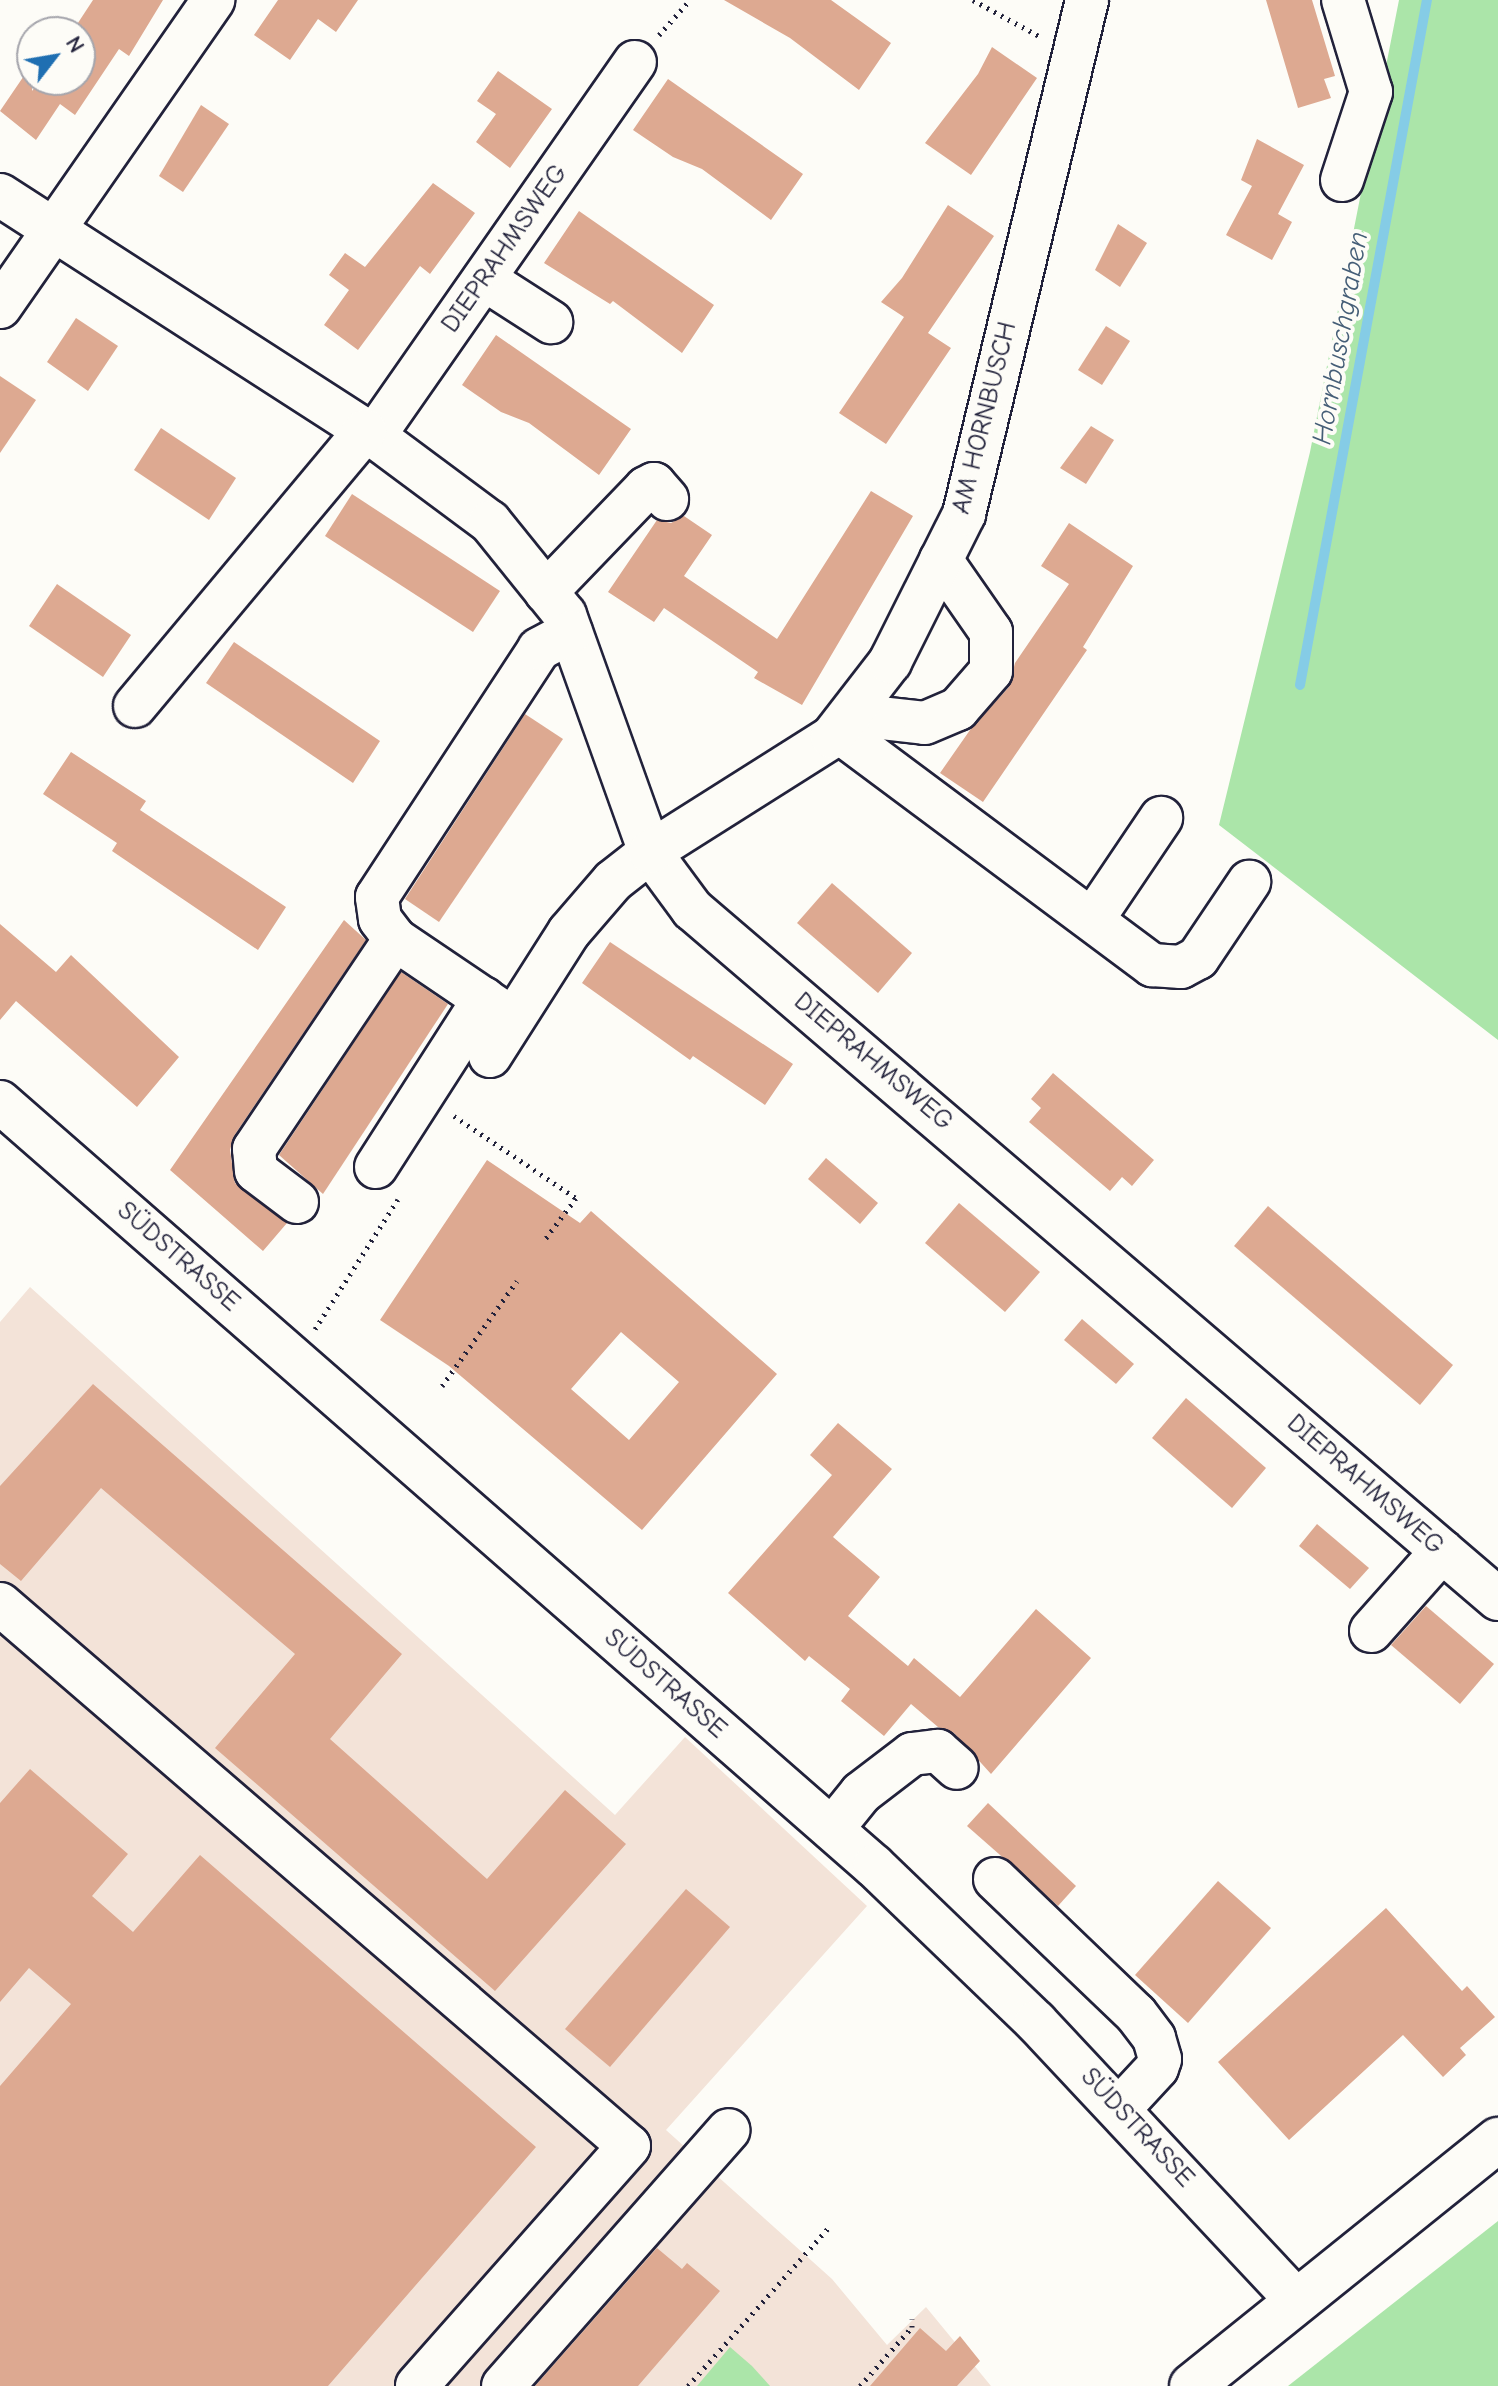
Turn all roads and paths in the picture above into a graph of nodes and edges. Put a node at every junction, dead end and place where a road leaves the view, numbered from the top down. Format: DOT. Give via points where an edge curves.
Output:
graph roads {
  1 [pos="213,0"];
  2 [pos="690,0"];
  3 [pos="973,0"];
  4 [pos="1087,0"];
  5 [pos="1343,0"];
  6 [pos="1074,54"];
  7 [pos="635,62"];
  8 [pos="1342,180"];
  9 [pos="0,195"];
  10 [pos="56,233"];
  11 [pos="484,279"];
  12 [pos="0,307"];
  13 [pos="551,322"];
  14 [pos="369,434"];
  15 [pos="667,499"];
  16 [pos="941,560"];
  17 [pos="546,592"];
  18 [pos="571,632"];
  19 [pos="135,706"];
  20 [pos="846,723"];
  21 [pos="1161,818"];
  22 [pos="650,852"];
  23 [pos="1249,882"];
  24 [pos="1093,919"];
  25 [pos="395,939"];
  26 [pos="499,1009"];
  27 [pos="490,1056"];
  28 [pos="0,1102"];
  29 [pos="453,1115"];
  30 [pos="445,1128"];
  31 [pos="389,1180"];
  32 [pos="297,1202"];
  33 [pos="543,1242"];
  34 [pos="517,1281"];
  35 [pos="295,1360"];
  36 [pos="442,1386"];
  37 [pos="1442,1551"];
  38 [pos="1498,1599"];
  39 [pos="0,1604"];
  40 [pos="1371,1631"];
  41 [pos="957,1768"];
  42 [pos="832,1829"];
  43 [pos="995,1879"];
  44 [pos="1120,2108"];
  45 [pos="729,2130"];
  46 [pos="1498,2140"];
  47 [pos="830,2226"];
  48 [pos="1297,2301"];
  49 [pos="912,2319"];
  50 [pos="417,2386"];
  51 [pos="503,2386"];
  52 [pos="688,2386"];
  53 [pos="860,2386"];
  54 [pos="1192,2386"];
  1 -- 10 [label="street"];
  2 -- 7 [label="path"];
  3 -- 6 [label="path"];
  4 -- 6 [label="street, AM HORNBUSCH"];
  5 -- 8 [label="street" via="1371,92"];
  6 -- 16 [label="street, AM HORNBUSCH" via="964,514"];
  7 -- 11 [label="street, DIEPRAHMSWEG"];
  9 -- 10 [label="street, DIEPRAHMSWEG"];
  10 -- 12 [label="street"];
  10 -- 14 [label="street, DIEPRAHMSWEG"];
  11 -- 13 [label="street"];
  11 -- 14 [label="street, DIEPRAHMSWEG"];
  14 -- 17 [label="street, DIEPRAHMSWEG" via="490,522"];
  14 -- 19 [label="street"];
  15 -- 17 [label="street" via="654,484 646,488"];
  16 -- 20 [label="street, AM HORNBUSCH" via="890,662"];
  16 -- 20 [label="street" via="991,632 991,671 958,709 925,723"];
  17 -- 18 [label="street, DIEPRAHMSWEG"];
  18 -- 22 [label="street, DIEPRAHMSWEG"];
  18 -- 25 [label="street" via="539,649 377,897 380,919"];
  20 -- 22 [label="street, AM HORNBUSCH" via="804,758"];
  20 -- 24 [label="street" via="925,801"];
  21 -- 24 [label="street"];
  22 -- 26 [label="street, AM HORNBUSCH" via="613,881"];
  22 -- 37 [label="street, DIEPRAHMSWEG" via="715,930"];
  23 -- 24 [label="street" via="1198,958 1181,967 1152,965"];
  25 -- 26 [label="street"];
  25 -- 32 [label="street" via="254,1149 256,1171"];
  26 -- 27 [label="street"];
  26 -- 31 [label="street"];
  27 -- 29 [label="path"];
  28 -- 35 [label="street, SÜDSTRASSE"];
  29 -- 30 [label="path"];
  29 -- 33 [label="path" via="576,1198"];
  31 -- 35 [label="path"];
  34 -- 36 [label="path"];
  35 -- 42 [label="street, SÜDSTRASSE"];
  37 -- 38 [label="street, DIEPRAHMSWEG"];
  37 -- 40 [label="street"];
  39 -- 50 [label="street" via="629,2146"];
  41 -- 42 [label="street" via="938,1751 912,1754 861,1793"];
  42 -- 44 [label="street, SÜDSTRASSE"];
  43 -- 44 [label="street" via="1136,2014 1154,2038 1157,2068"];
  44 -- 48 [label="street, SÜDSTRASSE"];
  45 -- 51 [label="street"];
  46 -- 48 [label="main road"];
  47 -- 52 [label="path"];
  48 -- 54 [label="main road"];
  49 -- 53 [label="path" via="912,2327"];
}
